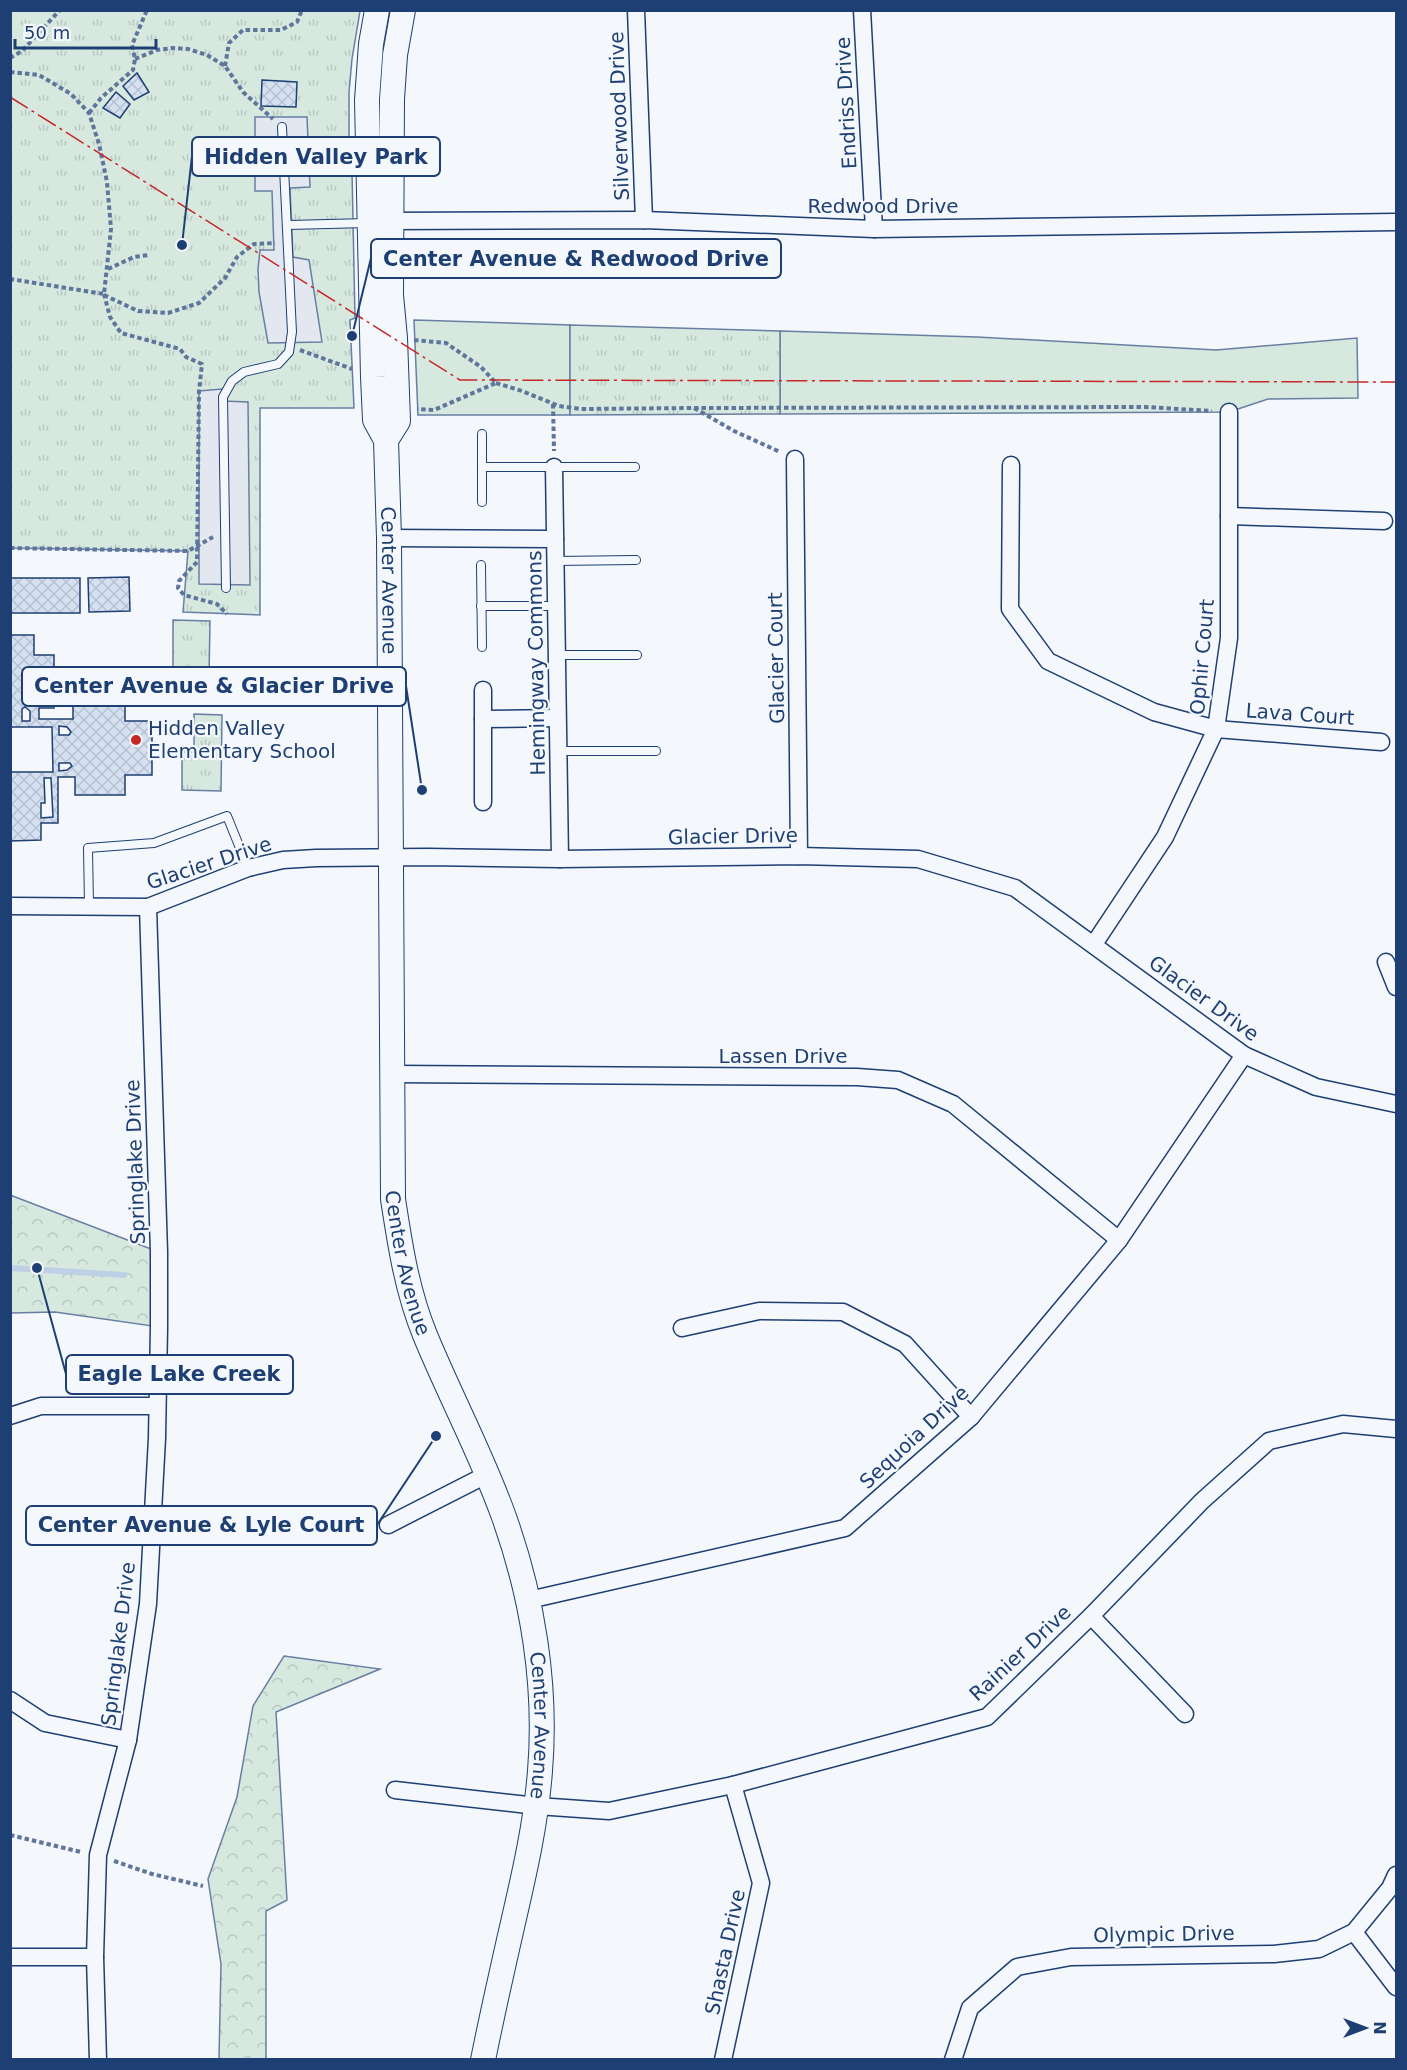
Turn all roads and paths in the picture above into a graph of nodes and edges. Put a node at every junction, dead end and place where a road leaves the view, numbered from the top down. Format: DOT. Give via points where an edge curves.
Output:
graph roads {
  1 [pos="60,10"];
  2 [pos="147,10"];
  3 [pos="302,10"];
  4 [pos="377,10"];
  5 [pos="403,10"];
  6 [pos="636,10"];
  7 [pos="862,10"];
  8 [pos="10,58"];
  9 [pos="135,59"];
  10 [pos="225,66"];
  11 [pos="10,72"];
  12 [pos="89,113"];
  13 [pos="282,127"];
  14 [pos="644,220"];
  15 [pos="380,222"];
  16 [pos="1396,222"];
  17 [pos="288,225"];
  18 [pos="874,229"];
  19 [pos="149,255"];
  20 [pos="107,269"];
  21 [pos="10,279"];
  22 [pos="104,294"];
  23 [pos="395,338"];
  24 [pos="290,346"];
  25 [pos="373,377"];
  26 [pos="496,383"];
  27 [pos="553,404"];
  28 [pos="398,408"];
  29 [pos="694,408"];
  30 [pos="1229,412"];
  31 [pos="482,434"];
  32 [pos="386,440"];
  33 [pos="795,459"];
  34 [pos="1011,465"];
  35 [pos="482,467"];
  36 [pos="554,467"];
  37 [pos="635,467"];
  38 [pos="482,502"];
  39 [pos="1229,516"];
  40 [pos="1384,521"];
  41 [pos="225,532"];
  42 [pos="389,538"];
  43 [pos="555,539"];
  44 [pos="198,544"];
  45 [pos="10,548"];
  46 [pos="636,560"];
  47 [pos="555,561"];
  48 [pos="481,565"];
  49 [pos="226,588"];
  50 [pos="481,606"];
  51 [pos="556,606"];
  52 [pos="227,614"];
  53 [pos="482,647"];
  54 [pos="556,655"];
  55 [pos="637,655"];
  56 [pos="483,690"];
  57 [pos="483,718"];
  58 [pos="557,718"];
  59 [pos="1216,729"];
  60 [pos="1381,742"];
  61 [pos="558,751"];
  62 [pos="656,751"];
  63 [pos="483,802"];
  64 [pos="799,856"];
  65 [pos="392,858"];
  66 [pos="560,859"];
  67 [pos="248,868"];
  68 [pos="10,906"];
  69 [pos="89,906"];
  70 [pos="148,907"];
  71 [pos="1094,944"];
  72 [pos="1386,962"];
  73 [pos="1396,987"];
  74 [pos="1244,1055"];
  75 [pos="392,1074"];
  76 [pos="1396,1104"];
  77 [pos="1119,1240"];
  78 [pos="682,1328"];
  79 [pos="157,1406"];
  80 [pos="10,1416"];
  81 [pos="971,1417"];
  82 [pos="1396,1429"];
  83 [pos="488,1474"];
  84 [pos="388,1524"];
  85 [pos="529,1600"];
  86 [pos="1091,1616"];
  87 [pos="10,1700"];
  88 [pos="1185,1714"];
  89 [pos="128,1740"];
  90 [pos="733,1785"];
  91 [pos="395,1790"];
  92 [pos="537,1806"];
  93 [pos="1396,1875"];
  94 [pos="1354,1932"];
  95 [pos="10,1957"];
  96 [pos="95,1957"];
  97 [pos="1396,1987"];
  98 [pos="98,2060"];
  99 [pos="483,2060"];
  100 [pos="723,2060"];
  101 [pos="953,2060"];
  1 -- 8 [label="path" via="22,51"];
  2 -- 9 [label="path" via="132,45"];
  3 -- 10 [label="path" via="297,22 281,30 243,30 229,43"];
  4 -- 15 [label="street, Center Avenue" via="368,100"];
  5 -- 15 [label="street, Center Avenue" via="395,55"];
  6 -- 14 [label="street, Silverwood Drive"];
  7 -- 18 [label="street, Endriss Drive"];
  9 -- 10 [label="path" via="172,48 200,52"];
  9 -- 12 [label="path" via="133,70"];
  10 -- 13 [label="path" via="243,92"];
  11 -- 12 [label="path" via="39,75 71,94"];
  12 -- 20 [label="path" via="107,182 111,229"];
  13 -- 17 [label="lane"];
  14 -- 15 [label="street, Redwood Drive"];
  14 -- 18 [label="street, Redwood Drive"];
  15 -- 17 [label="lane"];
  15 -- 23 [label="street, Center Avenue"];
  15 -- 25 [label="street, Center Avenue"];
  16 -- 18 [label="street, Redwood Drive"];
  17 -- 22 [label="path" via="280,243 254,244 237,257 225,278 199,303 168,313 138,311"];
  17 -- 24 [label="lane"];
  19 -- 20 [label="path"];
  20 -- 22 [label="path"];
  21 -- 22 [label="path"];
  22 -- 44 [label="path" via="110,316 121,333 180,349 186,357 202,364"];
  23 -- 26 [label="path" via="446,343 481,367"];
  23 -- 28 [label="street, Center Avenue"];
  24 -- 25 [label="path"];
  24 -- 41 [label="lane" via="278,364 244,372 232,381 223,397"];
  25 -- 32 [label="street, Center Avenue" via="375,420"];
  26 -- 27 [label="path"];
  26 -- 28 [label="path" via="434,410"];
  27 -- 29 [label="path" via="581,409"];
  27 -- 36 [label="path"];
  28 -- 32 [label="street, Center Avenue" via="398,421"];
  29 -- 30 [label="path" via="1146,407"];
  29 -- 33 [label="path"];
  30 -- 39 [label="street, Ophir Court"];
  31 -- 35 [label="lane"];
  32 -- 42 [label="street, Center Avenue"];
  33 -- 64 [label="street, Glacier Court"];
  34 -- 59 [label="street, Lava Court" via="1010,609 1047,661 1154,712"];
  35 -- 36 [label="lane"];
  35 -- 38 [label="lane"];
  36 -- 37 [label="lane"];
  36 -- 43 [label="street, Hemingway Commons"];
  39 -- 40 [label="street"];
  39 -- 59 [label="street, Ophir Court" via="1229,638"];
  41 -- 44 [label="path"];
  41 -- 49 [label="lane"];
  42 -- 43 [label="street"];
  42 -- 65 [label="street, Center Avenue"];
  43 -- 47 [label="street, Hemingway Commons"];
  44 -- 45 [label="path" via="188,551"];
  44 -- 52 [label="path" via="197,562 179,581 178,588 184,595 217,604"];
  46 -- 47 [label="lane"];
  47 -- 51 [label="street, Hemingway Commons"];
  48 -- 50 [label="lane"];
  50 -- 51 [label="lane"];
  50 -- 53 [label="lane"];
  51 -- 54 [label="street, Hemingway Commons"];
  54 -- 55 [label="lane"];
  54 -- 58 [label="street, Hemingway Commons"];
  56 -- 57 [label="street"];
  57 -- 58 [label="street"];
  57 -- 63 [label="street"];
  58 -- 61 [label="street, Hemingway Commons"];
  59 -- 60 [label="street, Lava Court"];
  59 -- 71 [label="street, Ophir Court" via="1166,837"];
  61 -- 62 [label="lane"];
  61 -- 66 [label="street, Hemingway Commons"];
  64 -- 66 [label="street, Glacier Drive"];
  64 -- 71 [label="street, Glacier Drive" via="918,858 1015,888"];
  65 -- 66 [label="street, Glacier Drive"];
  65 -- 67 [label="street, Glacier Drive" via="283,860"];
  65 -- 75 [label="street, Center Avenue"];
  67 -- 69 [label="lane" via="227,816 154,843 88,848"];
  67 -- 70 [label="street, Glacier Drive"];
  68 -- 69 [label="street, Glacier Drive"];
  69 -- 70 [label="street, Glacier Drive"];
  70 -- 79 [label="street, Springlake Drive" via="159,1252"];
  71 -- 74 [label="street, Glacier Drive"];
  72 -- 73 [label="street"];
  74 -- 76 [label="street, Glacier Drive" via="1316,1087"];
  74 -- 77 [label="street, Sequoia Drive"];
  75 -- 77 [label="street, Lassen Drive" via="898,1080 953,1104"];
  75 -- 83 [label="street, Center Avenue" via="393,1198 402,1263 424,1333"];
  77 -- 81 [label="street, Sequoia Drive"];
  78 -- 81 [label="street" via="759,1311 843,1312 905,1344"];
  79 -- 80 [label="street" via="41,1406"];
  79 -- 89 [label="street, Springlake Drive" via="148,1604"];
  81 -- 85 [label="street, Sequoia Drive" via="845,1528"];
  82 -- 86 [label="street, Rainier Drive" via="1343,1424 1269,1441 1202,1501"];
  83 -- 84 [label="street"];
  83 -- 85 [label="street, Center Avenue"];
  85 -- 92 [label="street, Center Avenue" via="542,1716"];
  86 -- 88 [label="street"];
  86 -- 90 [label="street, Rainier Drive" via="987,1717"];
  87 -- 89 [label="street" via="45,1723"];
  89 -- 96 [label="street, Springlake Drive" via="98,1856"];
  90 -- 92 [label="street, Rainier Drive" via="609,1811"];
  90 -- 100 [label="street, Shasta Drive" via="761,1883"];
  91 -- 92 [label="street, Rainier Drive"];
  92 -- 99 [label="street, Center Avenue"];
  93 -- 94 [label="street, Olympic Drive"];
  94 -- 97 [label="street"];
  94 -- 101 [label="street, Olympic Drive" via="1319,1949 1274,1954 1071,1957 1017,1967 970,2008"];
  95 -- 96 [label="street"];
  96 -- 98 [label="street, Springlake Drive"];
}
